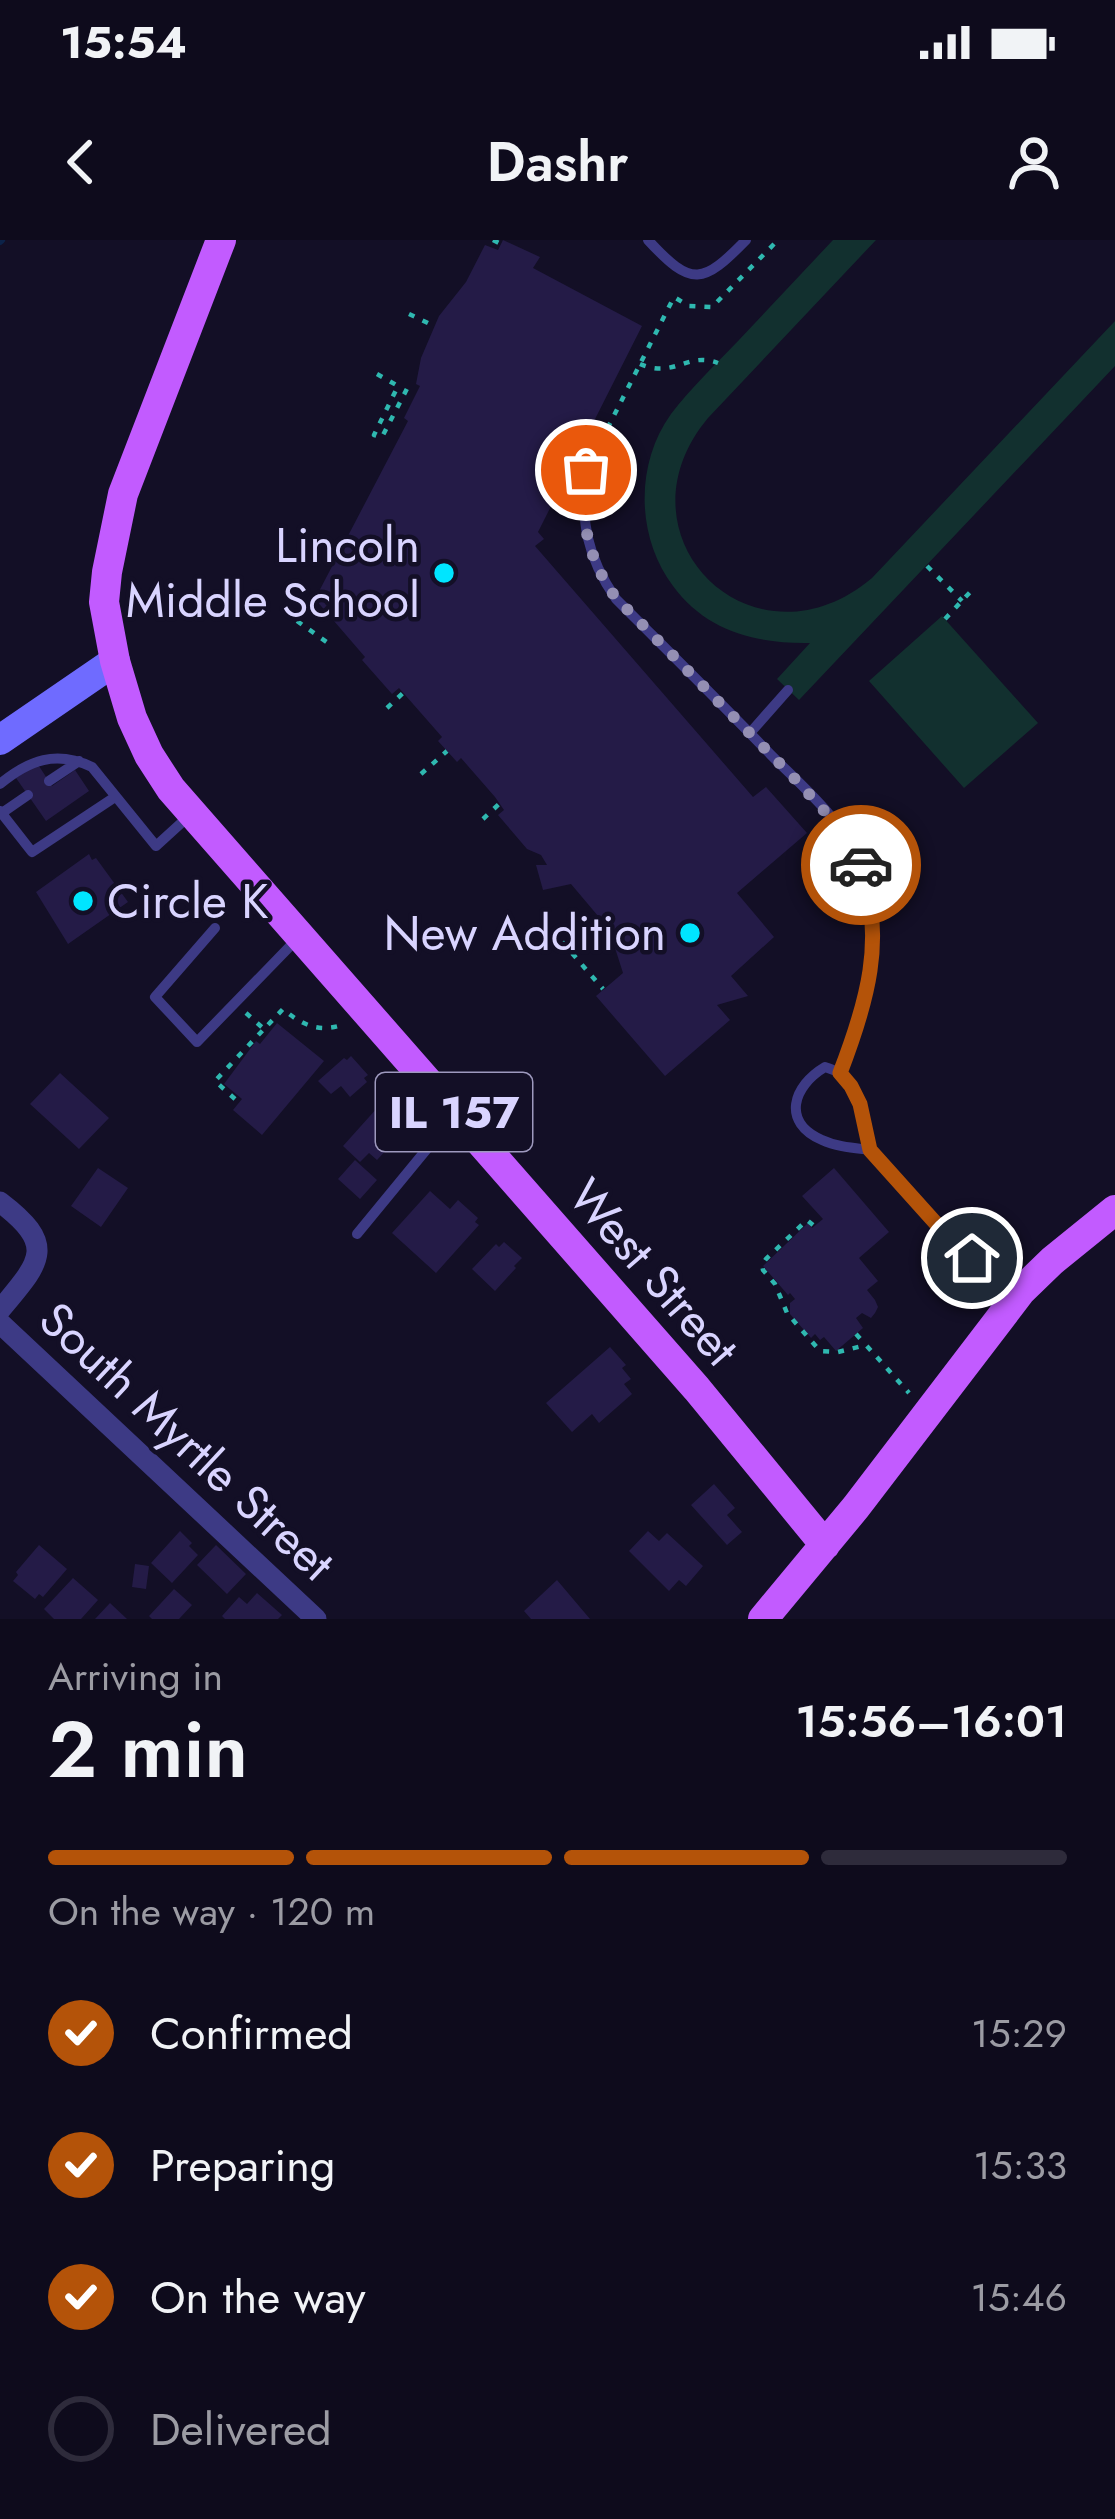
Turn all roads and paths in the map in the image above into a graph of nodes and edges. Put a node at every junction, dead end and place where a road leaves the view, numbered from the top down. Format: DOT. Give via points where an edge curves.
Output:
graph roads {
  1 [pos="221,240"];
  2 [pos="493,240"];
  3 [pos="648,240"];
  4 [pos="746,240"];
  5 [pos="778,240"];
  6 [pos="501,244"];
  7 [pos="409,314"];
  8 [pos="434,326"];
  9 [pos="718,363"];
  10 [pos="640,364"];
  11 [pos="377,374"];
  12 [pos="411,381"];
  13 [pos="586,470"];
  14 [pos="323,537"];
  15 [pos="343,546"];
  16 [pos="927,566"];
  17 [pos="973,589"];
  18 [pos="962,601"];
  19 [pos="945,619"];
  20 [pos="297,621"];
  21 [pos="328,643"];
  22 [pos="115,661"];
  23 [pos="788,690"];
  24 [pos="404,693"];
  25 [pos="387,708"];
  26 [pos="750,734"];
  27 [pos="0,740"];
  28 [pos="447,752"];
  29 [pos="79,761"];
  30 [pos="421,775"];
  31 [pos="49,781"];
  32 [pos="0,784"];
  33 [pos="28,795"];
  34 [pos="115,797"];
  35 [pos="499,805"];
  36 [pos="1,812"];
  37 [pos="192,813"];
  38 [pos="483,819"];
  39 [pos="542,924"];
  40 [pos="215,928"];
  41 [pos="300,936"];
  42 [pos="603,989"];
  43 [pos="245,1011"];
  44 [pos="350,1021"];
  45 [pos="264,1029"];
  46 [pos="840,1073"];
  47 [pos="235,1099"];
  48 [pos="456,1114"];
  49 [pos="870,1150"];
  50 [pos="0,1202"];
  51 [pos="1115,1210"];
  52 [pos="813,1226"];
  53 [pos="357,1234"];
  54 [pos="1016,1298"];
  55 [pos="0,1310"];
  56 [pos="0,1323"];
  57 [pos="856,1334"];
  58 [pos="866,1345"];
  59 [pos="909,1393"];
  60 [pos="825,1545"];
  61 [pos="316,1619"];
  62 [pos="763,1619"];
  1 -- 22 [label="main road, IL 157" via="123,494 104,602"];
  2 -- 6 [label="path"];
  3 -- 4 [label="lane" via="694,276 720,267"];
  5 -- 10 [label="path" via="712,307 674,297"];
  7 -- 8 [label="path"];
  9 -- 10 [label="path" via="700,359 668,370"];
  10 -- 13 [label="path"];
  11 -- 12 [label="path" via="398,386 374,435 382,437"];
  13 -- 26 [label="lane" via="582,501 599,574"];
  14 -- 15 [label="path"];
  16 -- 18 [label="path"];
  17 -- 18 [label="path"];
  18 -- 19 [label="path"];
  20 -- 21 [label="path"];
  22 -- 27 [label="street"];
  22 -- 37 [label="main road, West Street / IL 157" via="149,755"];
  23 -- 26 [label="lane"];
  24 -- 25 [label="path"];
  26 -- 46 [label="lane" via="847,836 863,870 872,970"];
  28 -- 30 [label="path"];
  29 -- 31 [label="lane"];
  29 -- 32 [label="lane" via="43,759"];
  29 -- 34 [label="lane"];
  33 -- 36 [label="lane"];
  34 -- 36 [label="lane" via="32,852"];
  34 -- 37 [label="lane" via="156,846"];
  35 -- 38 [label="path"];
  37 -- 41 [label="main road, West Street / IL 157"];
  39 -- 42 [label="path"];
  40 -- 41 [label="lane" via="154,997 197,1042"];
  41 -- 48 [label="main road, West Street / IL 157"];
  43 -- 45 [label="path"];
  44 -- 45 [label="path" via="302,1025 283,1009"];
  45 -- 47 [label="path" via="215,1081"];
  46 -- 49 [label="lane" via="860,1104"];
  46 -- 49 [label="lane" via="825,1067 812,1075 795,1104 797,1117 823,1141"];
  48 -- 53 [label="lane"];
  48 -- 60 [label="main road, West Street / IL 157"];
  49 -- 54 [label="lane"];
  50 -- 55 [label="street" via="23,1219 37,1245 29,1276"];
  51 -- 54 [label="main road"];
  52 -- 58 [label="path" via="808,1220 763,1270 820,1352"];
  54 -- 60 [label="main road"];
  56 -- 61 [label="street, South Myrtle Street"];
  57 -- 58 [label="path"];
  58 -- 59 [label="path"];
  60 -- 62 [label="main road"];
}
